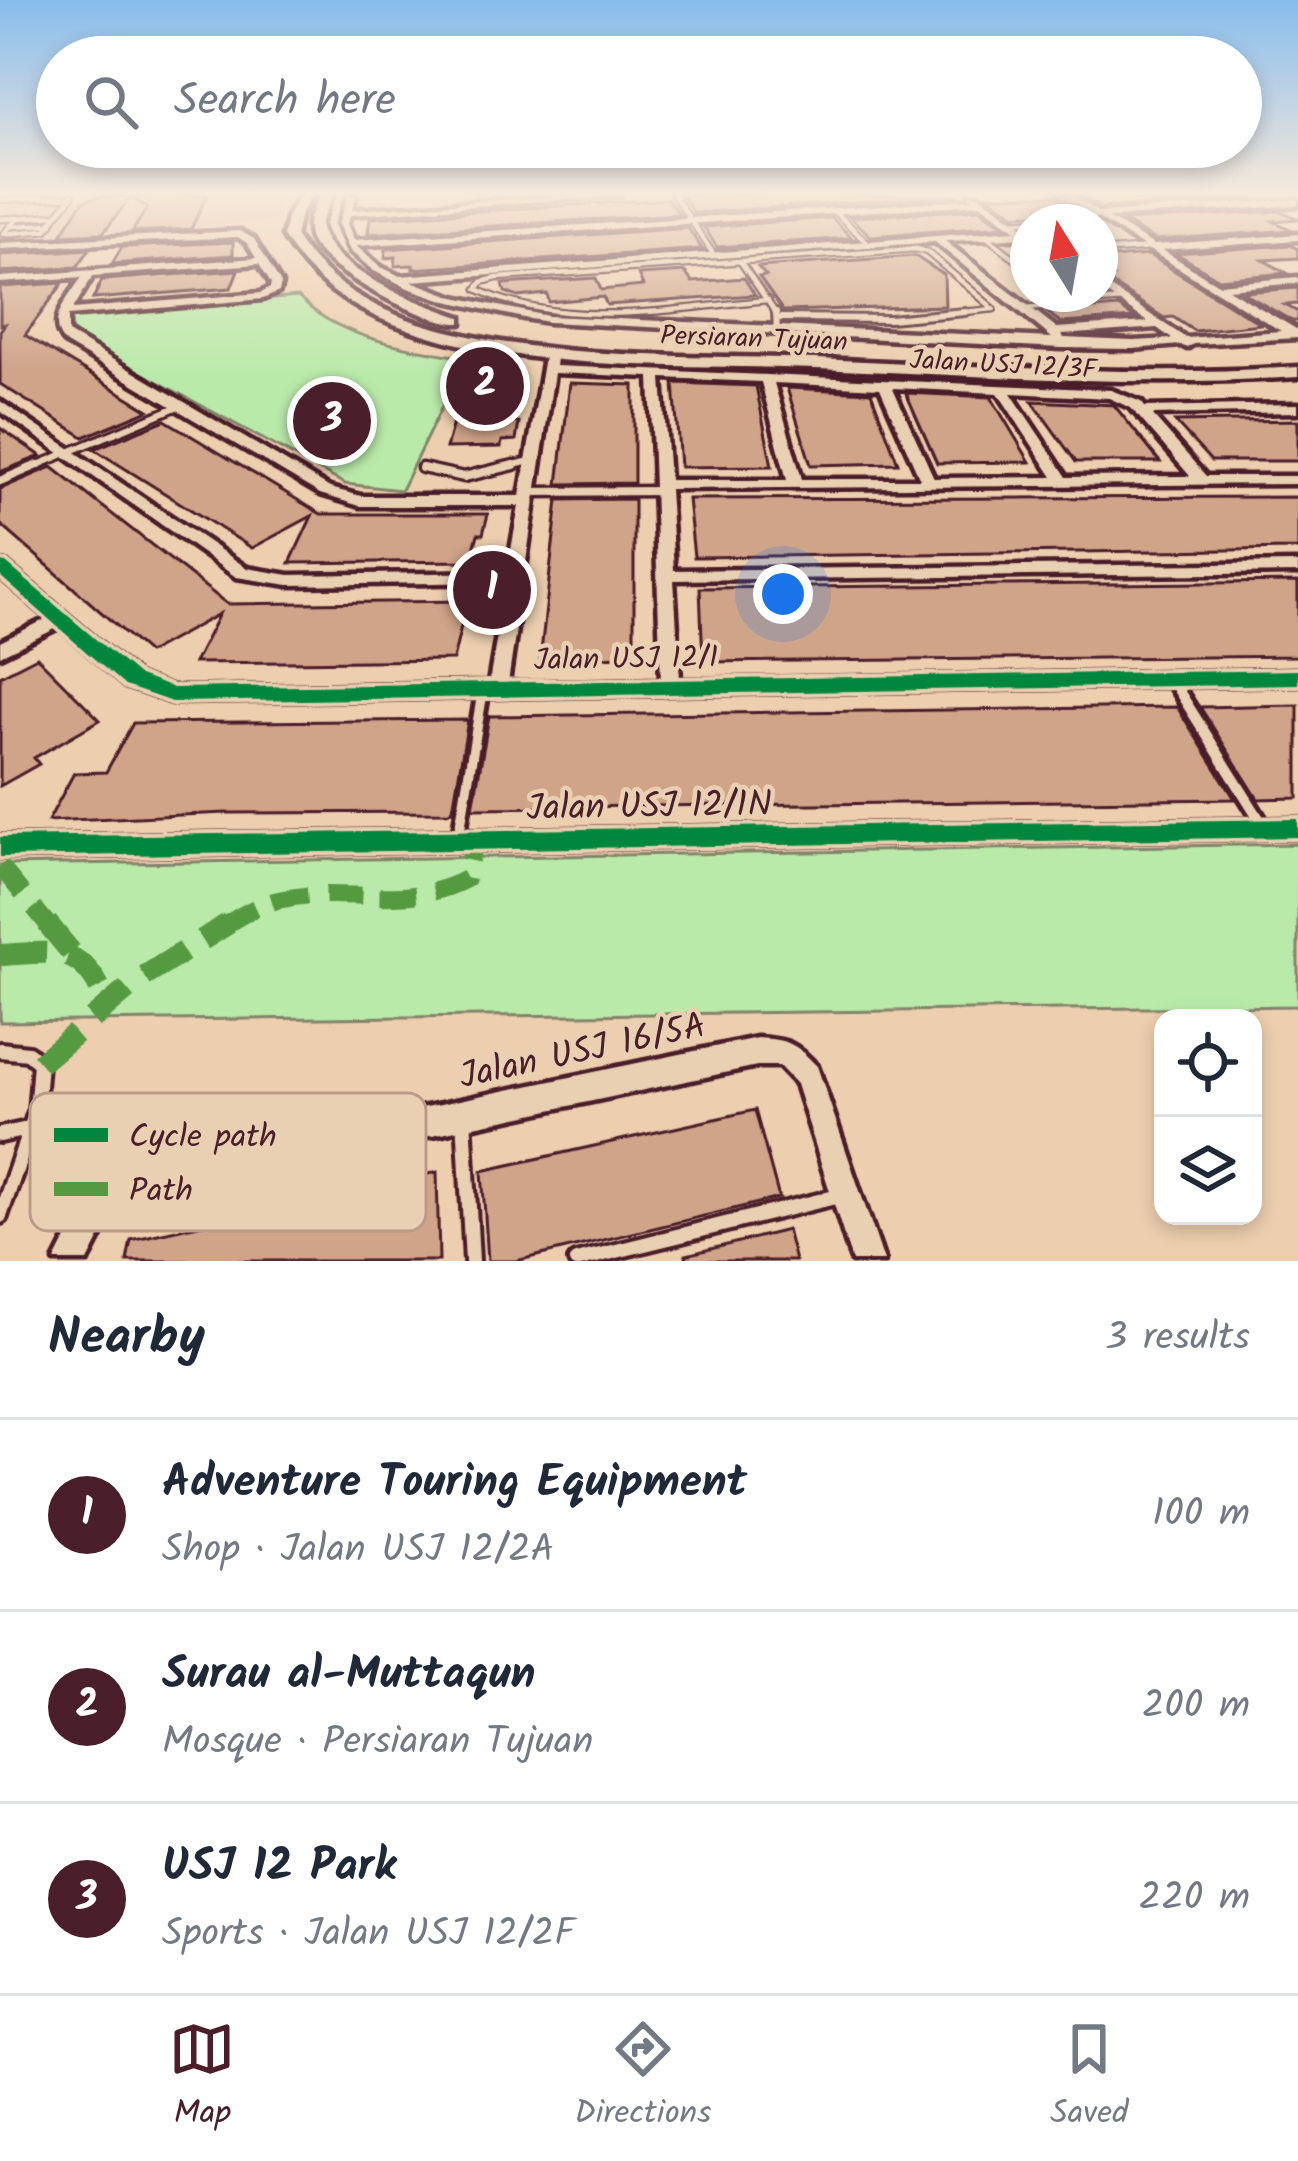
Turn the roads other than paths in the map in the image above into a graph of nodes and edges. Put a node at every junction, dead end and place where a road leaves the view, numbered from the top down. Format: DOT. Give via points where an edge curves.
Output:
graph roads {
  1 [pos="259,254"];
  2 [pos="302,254"];
  3 [pos="330,254"];
  4 [pos="359,254"];
  5 [pos="730,254"];
  6 [pos="845,254"];
  7 [pos="928,254"];
  8 [pos="956,254"];
  9 [pos="1161,254"];
  10 [pos="714,255"];
  11 [pos="263,261"];
  12 [pos="740,261"];
  13 [pos="338,264"];
  14 [pos="313,269"];
  15 [pos="89,274"];
  16 [pos="394,279"];
  17 [pos="0,280"];
  18 [pos="1298,280"];
  19 [pos="1216,287"];
  20 [pos="1010,297"];
  21 [pos="1118,297"];
  22 [pos="768,300"];
  23 [pos="1118,300"];
  24 [pos="1123,300"];
  25 [pos="1029,312"];
  26 [pos="66,313"];
  27 [pos="778,325"];
  28 [pos="1158,325"];
  29 [pos="1297,334"];
  30 [pos="1058,338"];
  31 [pos="1186,344"];
  32 [pos="1298,356"];
  33 [pos="549,359"];
  34 [pos="656,373"];
  35 [pos="1293,376"];
  36 [pos="766,377"];
  37 [pos="884,382"];
  38 [pos="1001,388"];
  39 [pos="0,405"];
  40 [pos="181,405"];
  41 [pos="1298,408"];
  42 [pos="1142,411"];
  43 [pos="67,453"];
  44 [pos="534,460"];
  45 [pos="422,468"];
  46 [pos="1298,480"];
  47 [pos="0,481"];
  48 [pos="1202,481"];
  49 [pos="1063,482"];
  50 [pos="929,483"];
  51 [pos="796,484"];
  52 [pos="661,488"];
  53 [pos="528,496"];
  54 [pos="0,567"];
  55 [pos="1298,568"];
  56 [pos="665,575"];
  57 [pos="515,577"];
  58 [pos="60,619"];
  59 [pos="0,650"];
  60 [pos="1298,677"];
  61 [pos="1172,680"];
  62 [pos="670,687"];
  63 [pos="490,690"];
  64 [pos="1264,828"];
  65 [pos="1298,828"];
  66 [pos="458,840"];
  67 [pos="0,847"];
  68 [pos="0,1050"];
  69 [pos="36,1093"];
  70 [pos="464,1114"];
  71 [pos="426,1122"];
  72 [pos="30,1128"];
  73 [pos="30,1134"];
  74 [pos="0,1135"];
  75 [pos="847,1195"];
  76 [pos="0,1216"];
  77 [pos="87,1231"];
  78 [pos="71,1261"];
  79 [pos="472,1261"];
  80 [pos="576,1261"];
  81 [pos="868,1261"];
  1 -- 11 [label="street"];
  2 -- 14 [label="main road"];
  3 -- 13 [label="main road"];
  4 -- 16 [label="street"];
  5 -- 10 [label="street"];
  6 -- 12 [label="lane"];
  7 -- 27 [label="lane" via="994,309"];
  8 -- 20 [label="street"];
  9 -- 19 [label="street"];
  10 -- 16 [label="street"];
  11 -- 15 [label="street"];
  11 -- 26 [label="street" via="276,287 271,294"];
  12 -- 22 [label="lane"];
  12 -- 22 [label="lane" via="497,278 478,289 538,306 605,311"];
  13 -- 14 [label="main road"];
  13 -- 32 [label="main road, Persiaran Tujuan" via="427,312 552,337 1132,364"];
  14 -- 33 [label="main road, Persiaran Tujuan" via="418,327"];
  15 -- 17 [label="street"];
  15 -- 26 [label="street"];
  16 -- 27 [label="street" via="548,319"];
  18 -- 19 [label="street"];
  19 -- 29 [label="street"];
  21 -- 24 [label="street"];
  22 -- 27 [label="lane"];
  23 -- 24 [label="lane"];
  24 -- 28 [label="street"];
  25 -- 30 [label="street"];
  26 -- 40 [label="street" via="60,326 70,342"];
  27 -- 30 [label="street"];
  28 -- 30 [label="street"];
  28 -- 31 [label="street"];
  29 -- 31 [label="street"];
  30 -- 31 [label="street"];
  33 -- 34 [label="street, Jalan USJ 12/3F"];
  33 -- 35 [label="main road, Persiaran Tujuan"];
  33 -- 44 [label="street"];
  34 -- 36 [label="street, Jalan USJ 12/3F"];
  34 -- 52 [label="street"];
  36 -- 37 [label="street, Jalan USJ 12/3F"];
  36 -- 51 [label="street"];
  37 -- 38 [label="street, Jalan USJ 12/3F"];
  37 -- 50 [label="street"];
  38 -- 42 [label="street, Jalan USJ 12/3F" via="1111,394"];
  38 -- 49 [label="street"];
  39 -- 43 [label="street"];
  40 -- 43 [label="lane"];
  40 -- 53 [label="street" via="349,500"];
  41 -- 42 [label="street"];
  42 -- 48 [label="street"];
  43 -- 47 [label="lane"];
  43 -- 57 [label="street" via="242,573 290,580"];
  44 -- 45 [label="lane" via="464,477"];
  44 -- 53 [label="street"];
  46 -- 48 [label="street"];
  48 -- 49 [label="street"];
  49 -- 50 [label="street"];
  50 -- 51 [label="street"];
  51 -- 52 [label="street"];
  52 -- 53 [label="lane"];
  52 -- 56 [label="street"];
  53 -- 57 [label="street"];
  54 -- 58 [label="street, Jalan USJ 12/1"];
  55 -- 56 [label="street"];
  56 -- 62 [label="street"];
  57 -- 63 [label="street"];
  58 -- 59 [label="street"];
  58 -- 63 [label="street, Jalan USJ 12/1" via="132,681 172,695"];
  60 -- 61 [label="street, Jalan USJ 12/1"];
  61 -- 62 [label="street, Jalan USJ 12/1"];
  61 -- 64 [label="lane"];
  62 -- 63 [label="street, Jalan USJ 12/1"];
  63 -- 66 [label="lane"];
  64 -- 65 [label="street, Jalan USJ 12/1N"];
  64 -- 66 [label="street, Jalan USJ 12/1N"];
  66 -- 67 [label="street, Jalan USJ 12/1N"];
  68 -- 69 [label="lane" via="40,1063"];
  70 -- 71 [label="street, Jalan USJ 16/5A"];
  70 -- 75 [label="street, Jalan USJ 16/5A" via="757,1052 785,1053 807,1076"];
  70 -- 79 [label="lane"];
  72 -- 74 [label="lane"];
  73 -- 76 [label="lane"];
  75 -- 80 [label="lane"];
  75 -- 81 [label="street, Jalan USJ 16/5A"];
  77 -- 78 [label="street, Jalan USJ 16/5A"];
}
